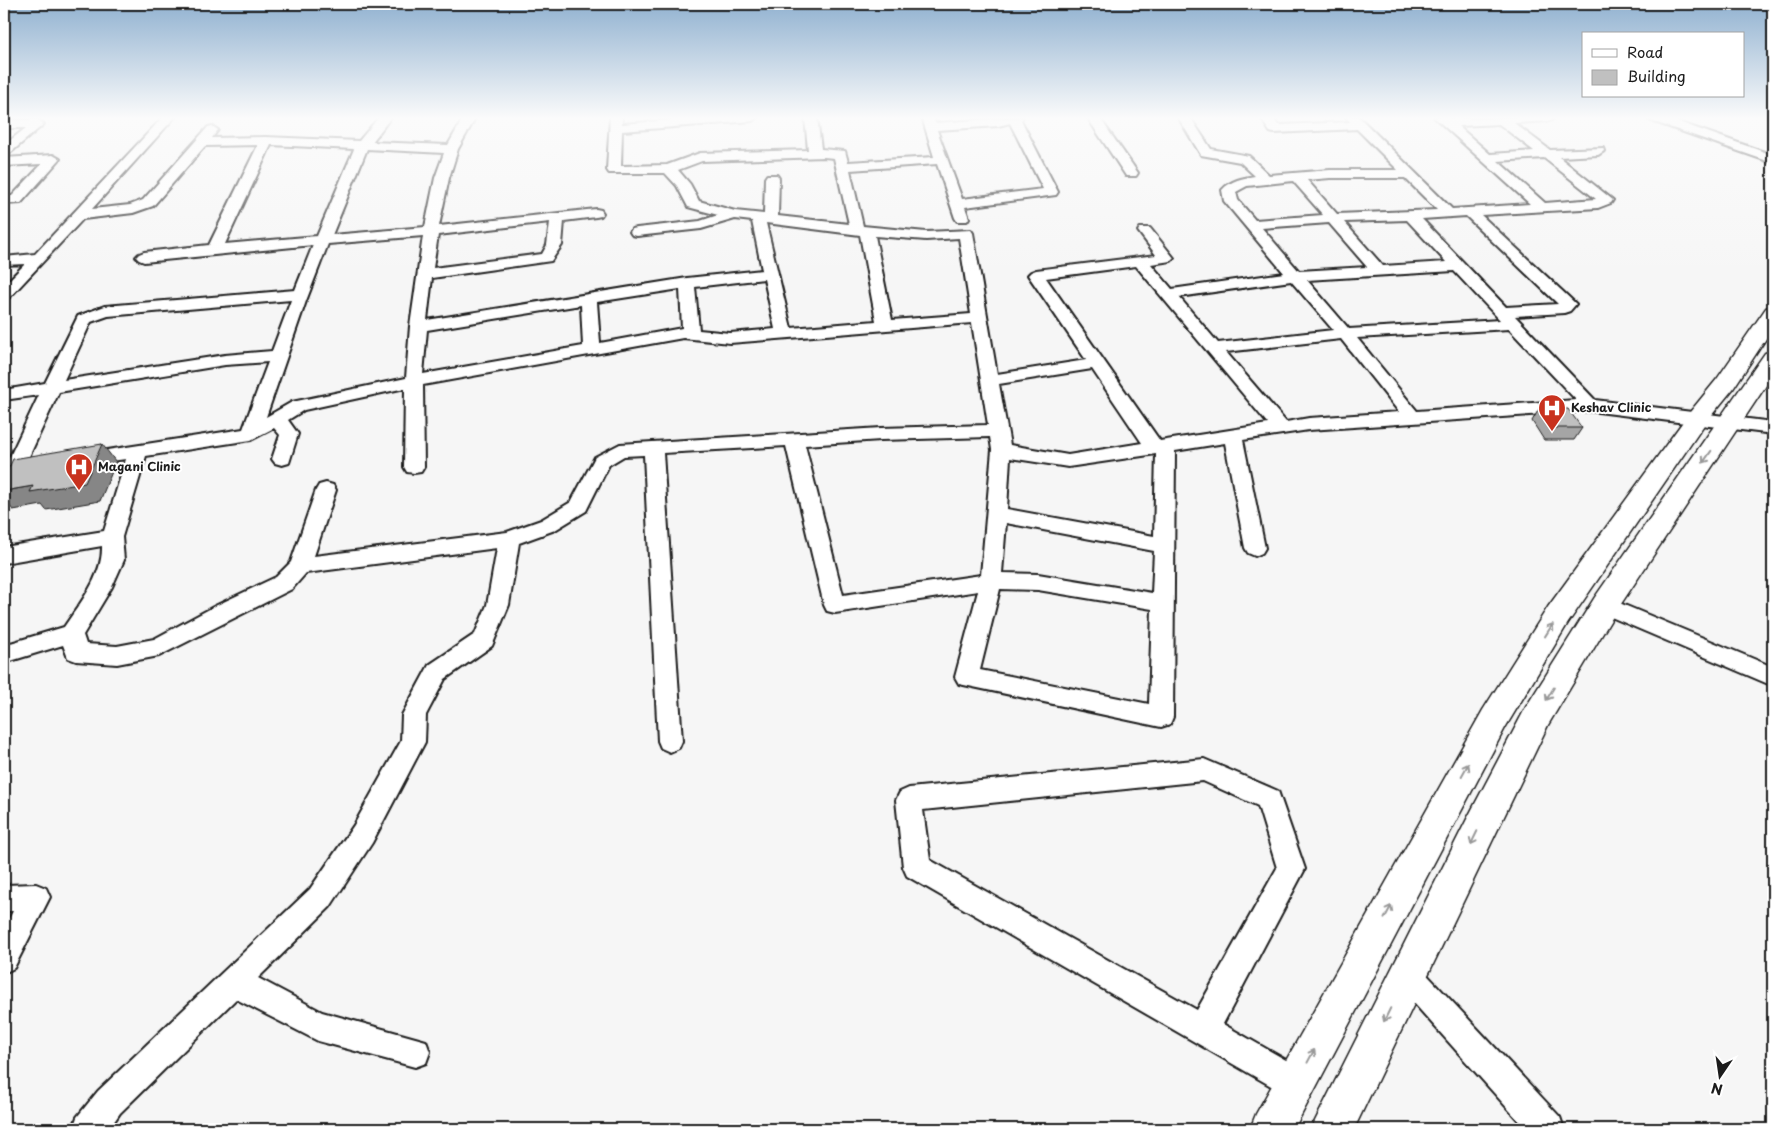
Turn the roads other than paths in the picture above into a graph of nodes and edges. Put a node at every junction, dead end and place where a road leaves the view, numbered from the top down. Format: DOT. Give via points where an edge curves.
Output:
graph roads {
  1 [pos="43,170"];
  2 [pos="120,170"];
  3 [pos="178,170"];
  4 [pos="253,170"];
  5 [pos="352,170"];
  6 [pos="445,170"];
  7 [pos="670,170"];
  8 [pos="844,170"];
  9 [pos="946,170"];
  10 [pos="1041,170"];
  11 [pos="1128,170"];
  12 [pos="1256,170"];
  13 [pos="1405,170"];
  14 [pos="1500,170"];
  15 [pos="1567,170"];
  16 [pos="1131,174"];
  17 [pos="1409,174"];
  18 [pos="1297,177"];
  19 [pos="772,178"];
  20 [pos="1266,179"];
  21 [pos="4,200"];
  22 [pos="958,204"];
  23 [pos="1542,207"];
  24 [pos="596,212"];
  25 [pos="1469,212"];
  26 [pos="1448,213"];
  27 [pos="78,215"];
  28 [pos="734,215"];
  29 [pos="1411,216"];
  30 [pos="557,217"];
  31 [pos="1333,218"];
  32 [pos="764,219"];
  33 [pos="1251,225"];
  34 [pos="431,231"];
  35 [pos="862,231"];
  36 [pos="1145,231"];
  37 [pos="637,232"];
  38 [pos="966,233"];
  39 [pos="322,239"];
  40 [pos="216,249"];
  41 [pos="144,257"];
  42 [pos="39,258"];
  43 [pos="4,260"];
  44 [pos="1140,261"];
  45 [pos="1459,266"];
  46 [pos="1379,271"];
  47 [pos="425,274"];
  48 [pos="771,274"];
  49 [pos="1295,276"];
  50 [pos="687,283"];
  51 [pos="4,294"];
  52 [pos="301,294"];
  53 [pos="1167,294"];
  54 [pos="589,298"];
  55 [pos="1773,312"];
  56 [pos="980,318"];
  57 [pos="1508,318"];
  58 [pos="885,325"];
  59 [pos="418,326"];
  60 [pos="784,333"];
  61 [pos="691,334"];
  62 [pos="1344,334"];
  63 [pos="1214,348"];
  64 [pos="592,349"];
  65 [pos="280,356"];
  66 [pos="1773,358"];
  67 [pos="1097,363"];
  68 [pos="990,380"];
  69 [pos="414,381"];
  70 [pos="52,387"];
  71 [pos="4,395"];
  72 [pos="1590,404"];
  73 [pos="1414,418"];
  74 [pos="1698,418"];
  75 [pos="277,419"];
  76 [pos="1731,422"];
  77 [pos="1281,428"];
  78 [pos="1773,428"];
  79 [pos="252,434"];
  80 [pos="1233,436"];
  81 [pos="794,439"];
  82 [pos="1000,440"];
  83 [pos="1161,447"];
  84 [pos="653,448"];
  85 [pos="138,450"];
  86 [pos="282,459"];
  87 [pos="70,462"];
  88 [pos="414,467"];
  89 [pos="31,468"];
  90 [pos="6,478"];
  91 [pos="326,490"];
  92 [pos="996,514"];
  93 [pos="112,537"];
  94 [pos="509,539"];
  95 [pos="1164,545"];
  96 [pos="1255,548"];
  97 [pos="4,555"];
  98 [pos="300,566"];
  99 [pos="991,581"];
  100 [pos="1163,603"];
  101 [pos="1605,604"];
  102 [pos="72,634"];
  103 [pos="4,654"];
  104 [pos="1773,677"];
  105 [pos="670,741"];
  106 [pos="4,898"];
  107 [pos="4,958"];
  108 [pos="1407,974"];
  109 [pos="234,982"];
  110 [pos="1204,1030"];
  111 [pos="415,1052"];
  112 [pos="1296,1083"];
  113 [pos="89,1129"];
  114 [pos="1271,1129"];
  115 [pos="1332,1129"];
  116 [pos="1548,1129"];
  1 -- 21 [label="street" via="16,200"];
  2 -- 27 [label="street"];
  3 -- 27 [label="street" via="148,203 133,209"];
  4 -- 40 [label="street"];
  5 -- 39 [label="street"];
  6 -- 34 [label="street"];
  7 -- 28 [label="street" via="693,204"];
  8 -- 35 [label="street"];
  9 -- 22 [label="street"];
  10 -- 22 [label="street" via="1051,192"];
  11 -- 16 [label="street"];
  12 -- 20 [label="street"];
  13 -- 17 [label="street"];
  14 -- 23 [label="street"];
  15 -- 23 [label="street" via="1606,200 1598,204"];
  17 -- 18 [label="street"];
  17 -- 26 [label="street"];
  18 -- 20 [label="street"];
  18 -- 31 [label="street"];
  19 -- 32 [label="street"];
  20 -- 33 [label="street" via="1243,182 1229,190 1231,201"];
  22 -- 38 [label="street"];
  23 -- 25 [label="street"];
  24 -- 30 [label="street"];
  25 -- 26 [label="street"];
  25 -- 57 [label="street" via="1568,304 1564,308"];
  26 -- 29 [label="street"];
  27 -- 42 [label="street"];
  28 -- 32 [label="street"];
  28 -- 37 [label="street" via="701,225"];
  29 -- 31 [label="street"];
  29 -- 45 [label="street"];
  30 -- 34 [label="street"];
  30 -- 47 [label="street" via="554,249 546,258"];
  31 -- 33 [label="street"];
  31 -- 46 [label="street"];
  32 -- 35 [label="street"];
  32 -- 48 [label="street"];
  33 -- 49 [label="street"];
  34 -- 39 [label="street"];
  34 -- 47 [label="street"];
  35 -- 38 [label="street" via="926,236"];
  35 -- 58 [label="street"];
  36 -- 44 [label="street" via="1166,258"];
  38 -- 56 [label="street"];
  39 -- 40 [label="street"];
  39 -- 52 [label="street"];
  40 -- 41 [label="street"];
  42 -- 43 [label="street"];
  42 -- 51 [label="street"];
  44 -- 53 [label="street"];
  44 -- 67 [label="street" via="1036,275"];
  45 -- 46 [label="street"];
  45 -- 57 [label="street"];
  46 -- 49 [label="street"];
  47 -- 59 [label="street"];
  48 -- 50 [label="street"];
  48 -- 60 [label="street"];
  49 -- 53 [label="street"];
  49 -- 62 [label="street"];
  50 -- 54 [label="street"];
  50 -- 61 [label="street"];
  52 -- 65 [label="street"];
  52 -- 70 [label="street" via="105,311 84,319"];
  53 -- 63 [label="street"];
  54 -- 59 [label="street"];
  54 -- 64 [label="street"];
  55 -- 74 [label="main road"];
  56 -- 58 [label="street"];
  56 -- 68 [label="street"];
  57 -- 62 [label="street"];
  57 -- 72 [label="street"];
  58 -- 60 [label="street"];
  59 -- 69 [label="street"];
  60 -- 61 [label="street" via="730,338"];
  61 -- 64 [label="street"];
  62 -- 63 [label="street"];
  62 -- 73 [label="street"];
  63 -- 77 [label="street"];
  64 -- 69 [label="street"];
  65 -- 70 [label="street" via="225,360"];
  65 -- 79 [label="street"];
  66 -- 76 [label="main road"];
  67 -- 68 [label="street"];
  67 -- 83 [label="street"];
  68 -- 82 [label="street"];
  69 -- 75 [label="street" via="298,406"];
  69 -- 88 [label="street"];
  70 -- 71 [label="street"];
  70 -- 90 [label="street"];
  72 -- 73 [label="street"];
  72 -- 74 [label="street"];
  73 -- 77 [label="street"];
  74 -- 76 [label="street"];
  112 -- 74 [label="main road, one-way" via="1494,719 1558,615"];
  75 -- 79 [label="street"];
  75 -- 86 [label="street" via="288,434"];
  76 -- 78 [label="street"];
  76 -- 101 [label="main road, one-way"];
  77 -- 80 [label="street"];
  79 -- 85 [label="street"];
  80 -- 83 [label="street"];
  80 -- 96 [label="street"];
  81 -- 82 [label="street"];
  81 -- 84 [label="street"];
  81 -- 99 [label="street" via="835,606"];
  82 -- 83 [label="street" via="1068,461"];
  82 -- 92 [label="street"];
  83 -- 95 [label="street"];
  84 -- 94 [label="street" via="620,450 602,461 579,506 548,525"];
  84 -- 105 [label="street"];
  85 -- 87 [label="street"];
  85 -- 93 [label="street"];
  89 -- 90 [label="street"];
  91 -- 98 [label="street"];
  92 -- 95 [label="street"];
  92 -- 99 [label="street"];
  93 -- 97 [label="street"];
  93 -- 102 [label="street" via="113,560 101,587"];
  94 -- 98 [label="street"];
  94 -- 109 [label="street" via="498,605 484,640 437,672 414,715 413,742 363,834 320,898"];
  95 -- 100 [label="street"];
  98 -- 102 [label="street" via="284,583 159,647 117,654 76,652"];
  99 -- 100 [label="street" via="1038,582"];
  99 -- 100 [label="street" via="967,676 1161,717"];
  101 -- 104 [label="street"];
  101 -- 108 [label="main road, one-way" via="1537,716"];
  102 -- 103 [label="street"];
  106 -- 107 [label="street" via="36,897"];
  108 -- 115 [label="main road, one-way"];
  108 -- 116 [label="street"];
  109 -- 111 [label="street" via="318,1026"];
  109 -- 113 [label="street" via="109,1102"];
  110 -- 110 [label="street" via="917,867 909,800 1204,770 1269,799 1291,869"];
  110 -- 112 [label="street"];
  112 -- 114 [label="main road"];
}
